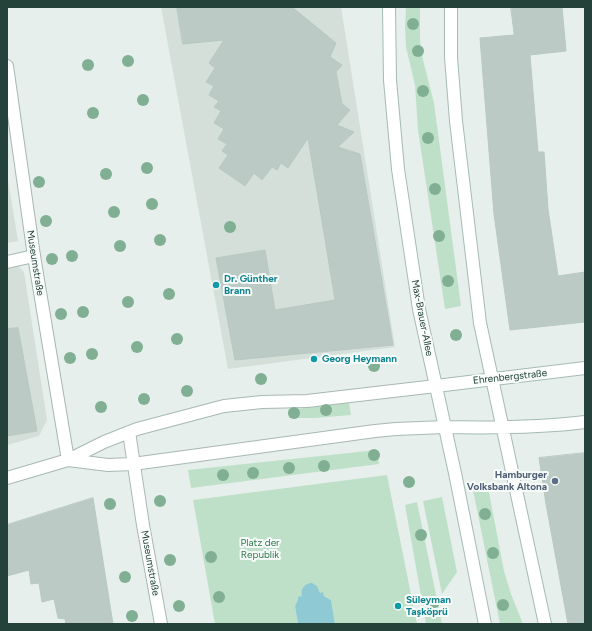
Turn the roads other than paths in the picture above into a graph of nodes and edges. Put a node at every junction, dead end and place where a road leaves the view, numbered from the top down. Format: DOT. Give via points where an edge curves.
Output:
graph roads {
  1 [pos="389,7"];
  2 [pos="451,7"];
  3 [pos="7,66"];
  4 [pos="34,256"];
  5 [pos="7,262"];
  6 [pos="585,368"];
  7 [pos="492,378"];
  8 [pos="436,386"];
  9 [pos="585,422"];
  10 [pos="445,427"];
  11 [pos="503,428"];
  12 [pos="129,432"];
  13 [pos="68,460"];
  14 [pos="133,464"];
  15 [pos="7,478"];
  16 [pos="161,624"];
  17 [pos="485,624"];
  18 [pos="545,624"];
  1 -- 8 [label="street, Max-Brauer-Allee" via="390,80 398,169 419,309"];
  2 -- 7 [label="street" via="451,57 456,121 480,323"];
  3 -- 4 [label="street, Museumstraße"];
  4 -- 5 [label="street"];
  4 -- 13 [label="street, Museumstraße"];
  6 -- 7 [label="street, Ehrenbergstraße"];
  7 -- 8 [label="street, Ehrenbergstraße"];
  7 -- 11 [label="street"];
  8 -- 10 [label="street, Max-Brauer-Allee"];
  8 -- 12 [label="street" via="308,401 224,406"];
  9 -- 11 [label="street"];
  10 -- 11 [label="street"];
  10 -- 14 [label="street" via="396,429"];
  10 -- 17 [label="street, Max-Brauer-Allee"];
  11 -- 18 [label="street"];
  12 -- 13 [label="street"];
  12 -- 14 [label="street, Museumstraße"];
  13 -- 14 [label="street" via="108,465"];
  13 -- 15 [label="street"];
  14 -- 16 [label="street, Museumstraße"];
}
